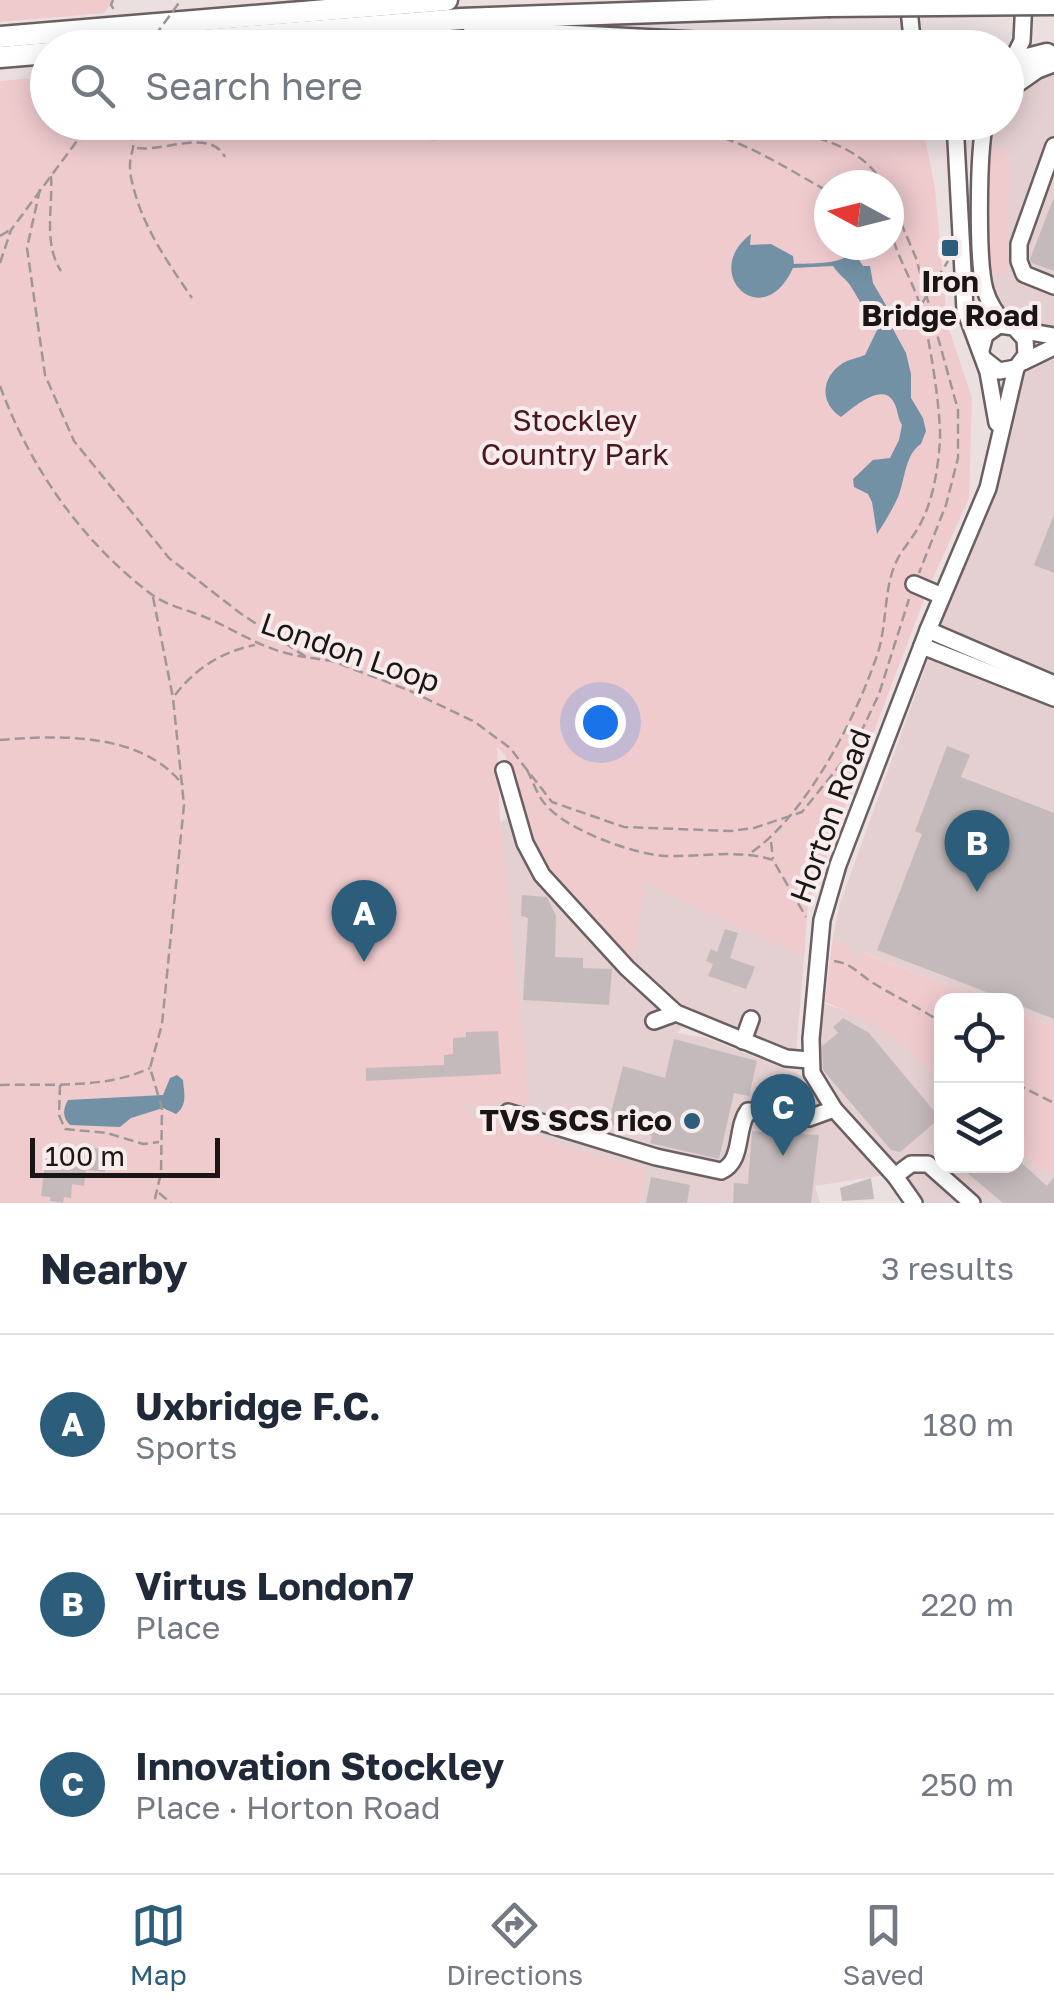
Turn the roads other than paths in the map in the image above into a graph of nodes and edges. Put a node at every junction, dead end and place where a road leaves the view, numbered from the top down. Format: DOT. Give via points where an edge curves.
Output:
graph roads {
  1 [pos="447,0"];
  2 [pos="908,0"];
  3 [pos="1024,0"];
  4 [pos="1054,4"];
  5 [pos="383,26"];
  6 [pos="85,30"];
  7 [pos="332,30"];
  8 [pos="459,30"];
  9 [pos="911,30"];
  10 [pos="1023,30"];
  11 [pos="30,35"];
  12 [pos="0,37"];
  13 [pos="1054,53"];
  14 [pos="30,54"];
  15 [pos="0,57"];
  16 [pos="1054,61"];
  17 [pos="1024,62"];
  18 [pos="1024,76"];
  19 [pos="955,140"];
  20 [pos="983,140"];
  21 [pos="1054,146"];
  22 [pos="1054,286"];
  23 [pos="1012,328"];
  24 [pos="1054,336"];
  25 [pos="1054,347"];
  26 [pos="983,355"];
  27 [pos="1019,365"];
  28 [pos="999,430"];
  29 [pos="914,584"];
  30 [pos="942,596"];
  31 [pos="926,638"];
  32 [pos="1054,684"];
  33 [pos="1054,698"];
  34 [pos="504,770"];
  35 [pos="692,1002"];
  36 [pos="680,1015"];
  37 [pos="751,1019"];
  38 [pos="654,1021"];
  39 [pos="743,1041"];
  40 [pos="810,1060"];
  41 [pos="834,1109"];
  42 [pos="508,1112"];
  43 [pos="895,1176"];
  44 [pos="914,1203"];
  45 [pos="972,1203"];
  1 -- 6 [label="main road"];
  2 -- 9 [label="street"];
  3 -- 10 [label="street"];
  4 -- 5 [label="main road, bridge" via="828,6"];
  5 -- 7 [label="main road"];
  5 -- 8 [label="main road"];
  11 -- 12 [label="main road"];
  13 -- 17 [label="main road"];
  14 -- 15 [label="main road"];
  16 -- 18 [label="main road"];
  19 -- 26 [label="street, Horton Road" via="965,310"];
  20 -- 23 [label="street" via="983,275 987,296"];
  21 -- 22 [label="street" via="1018,253 1024,274"];
  23 -- 24 [label="street"];
  23 -- 26 [label="street" via="987,332"];
  23 -- 27 [label="street" via="1027,346"];
  25 -- 27 [label="street"];
  26 -- 27 [label="street" via="998,370"];
  26 -- 28 [label="street, Horton Road"];
  27 -- 28 [label="street, Horton Road"];
  28 -- 30 [label="street, Horton Road" via="988,488"];
  29 -- 30 [label="street"];
  30 -- 31 [label="street, Horton Road"];
  31 -- 32 [label="street"];
  31 -- 33 [label="street"];
  31 -- 40 [label="street, Horton Road" via="822,915"];
  34 -- 36 [label="street" via="525,843 542,875 626,968"];
  35 -- 36 [label="street"];
  36 -- 38 [label="street"];
  36 -- 39 [label="street"];
  37 -- 39 [label="street"];
  39 -- 40 [label="street"];
  40 -- 41 [label="street, Horton Road"];
  41 -- 42 [label="street" via="809,1118 747,1112 734,1160 722,1170"];
  41 -- 43 [label="street, Horton Road"];
  43 -- 44 [label="street, Horton Road"];
  43 -- 45 [label="street" via="911,1164 928,1164"];
}
